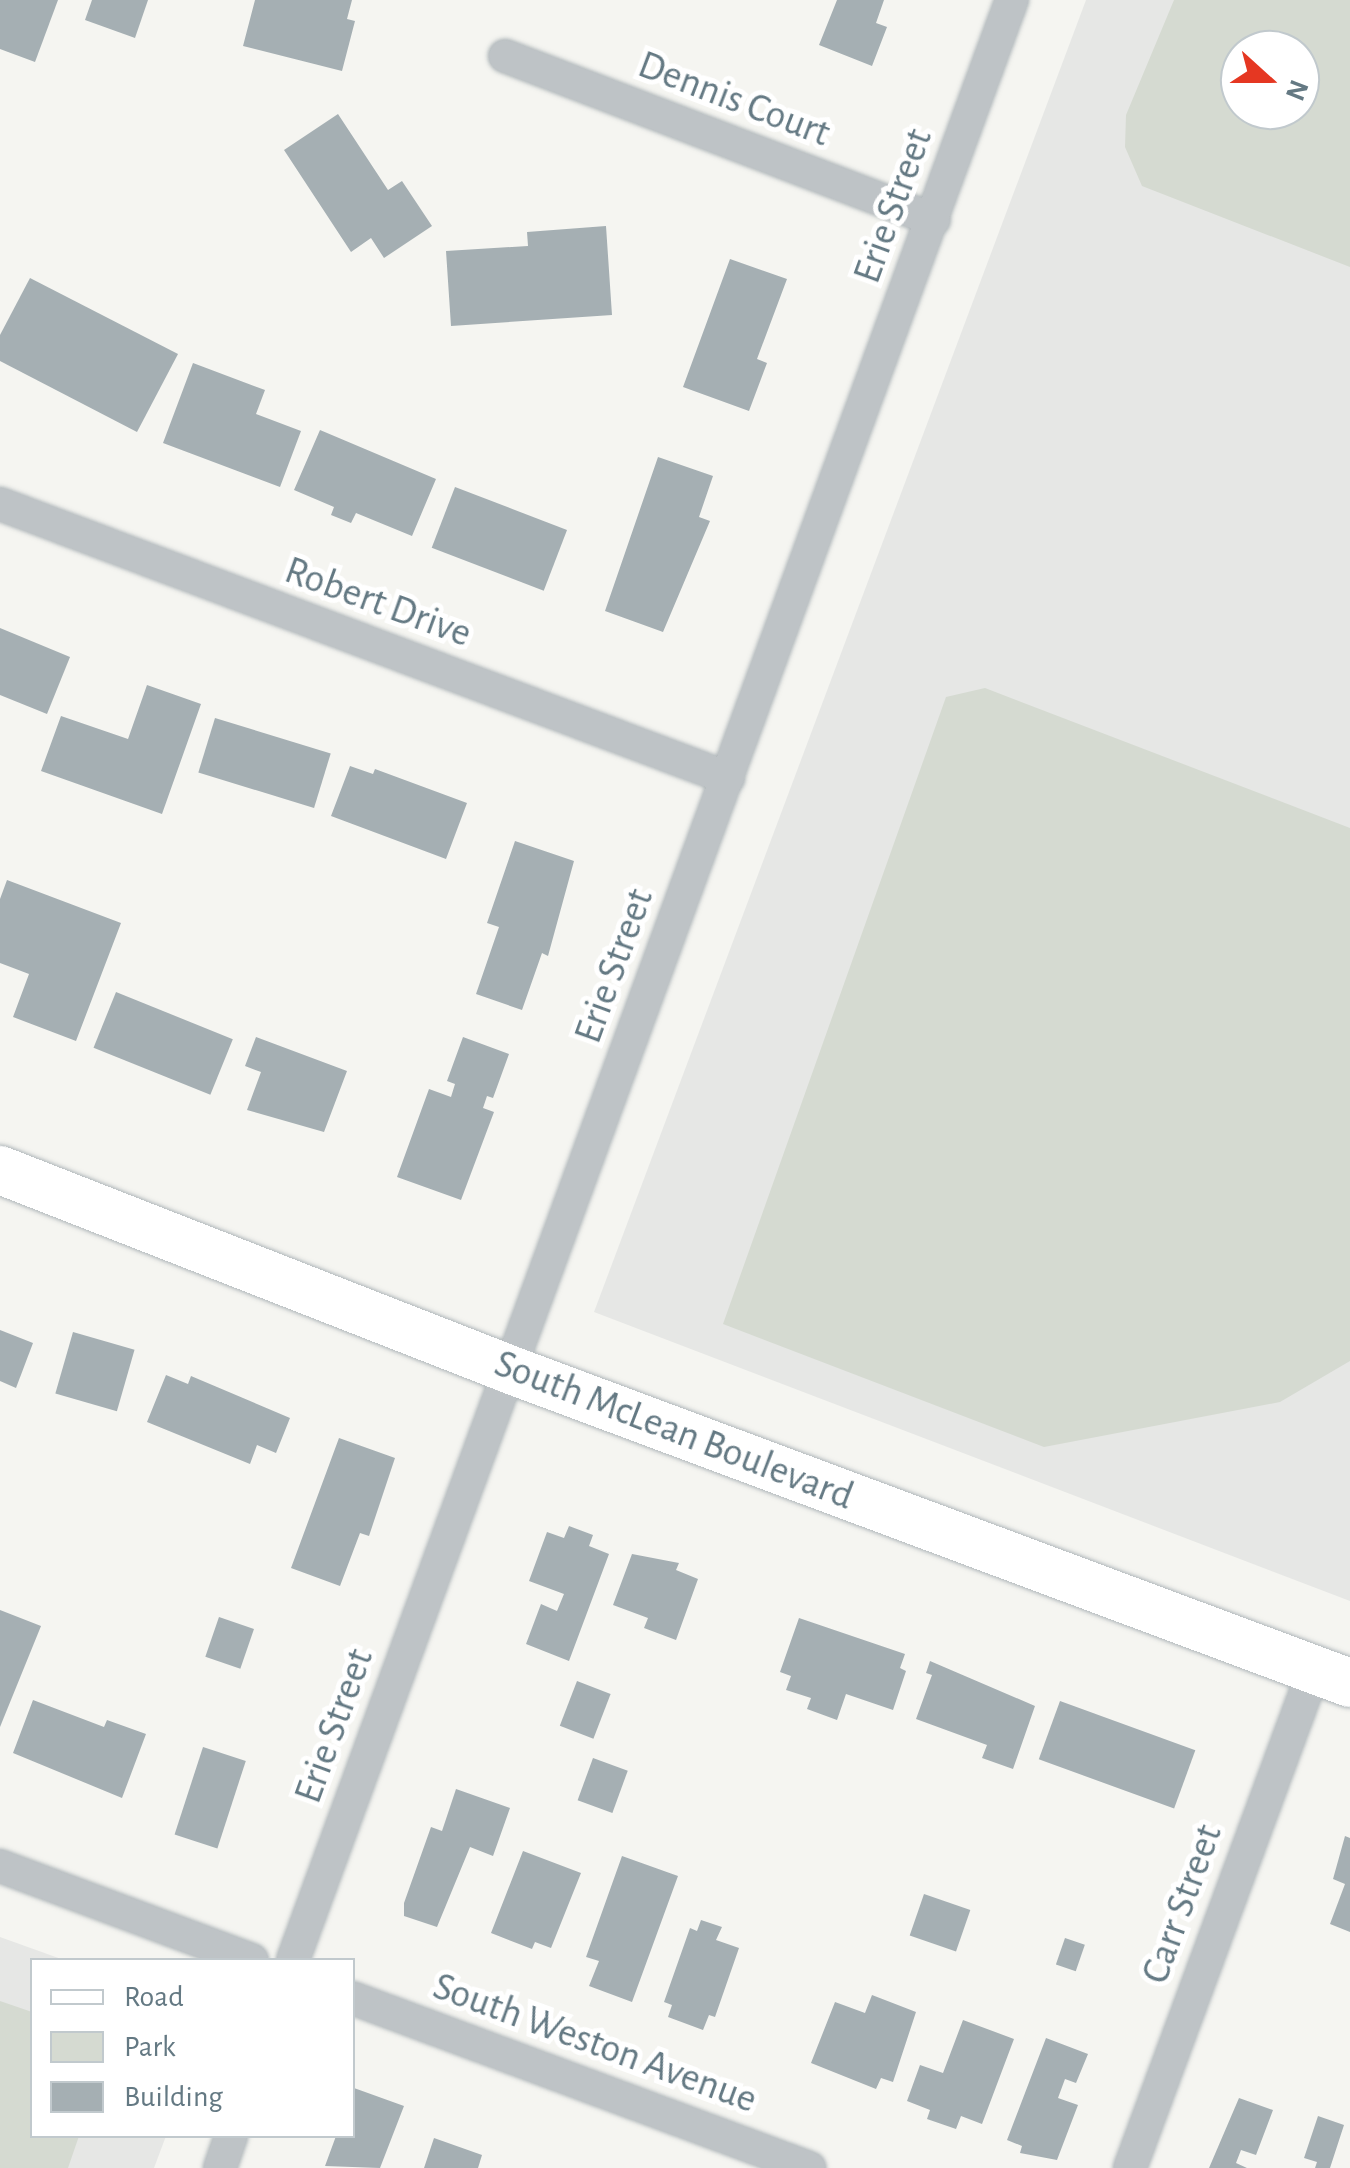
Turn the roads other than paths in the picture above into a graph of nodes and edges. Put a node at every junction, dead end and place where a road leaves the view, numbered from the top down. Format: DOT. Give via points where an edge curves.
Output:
graph roads {
  1 [pos="1012,0"];
  2 [pos="505,56"];
  3 [pos="934,220"];
  4 [pos="0,504"];
  5 [pos="728,778"];
  6 [pos="0,1170"];
  7 [pos="511,1370"];
  8 [pos="1332,1676"];
  9 [pos="0,1866"];
  10 [pos="247,1958"];
  11 [pos="293,1958"];
  12 [pos="355,1999"];
  13 [pos="230,2138"];
  14 [pos="220,2168"];
  15 [pos="809,2168"];
  16 [pos="1130,2168"];
  1 -- 3 [label="street, Erie Street"];
  2 -- 3 [label="street, Dennis Court"];
  3 -- 5 [label="street, Erie Street"];
  4 -- 5 [label="street, Robert Drive"];
  5 -- 7 [label="street, Erie Street"];
  6 -- 7 [label="main road, South McLean Boulevard"];
  7 -- 8 [label="main road, South McLean Boulevard"];
  7 -- 11 [label="street, Erie Street"];
  8 -- 16 [label="street, Carr Street"];
  9 -- 10 [label="street"];
  12 -- 15 [label="street, South Weston Avenue"];
  13 -- 14 [label="street"];
}
